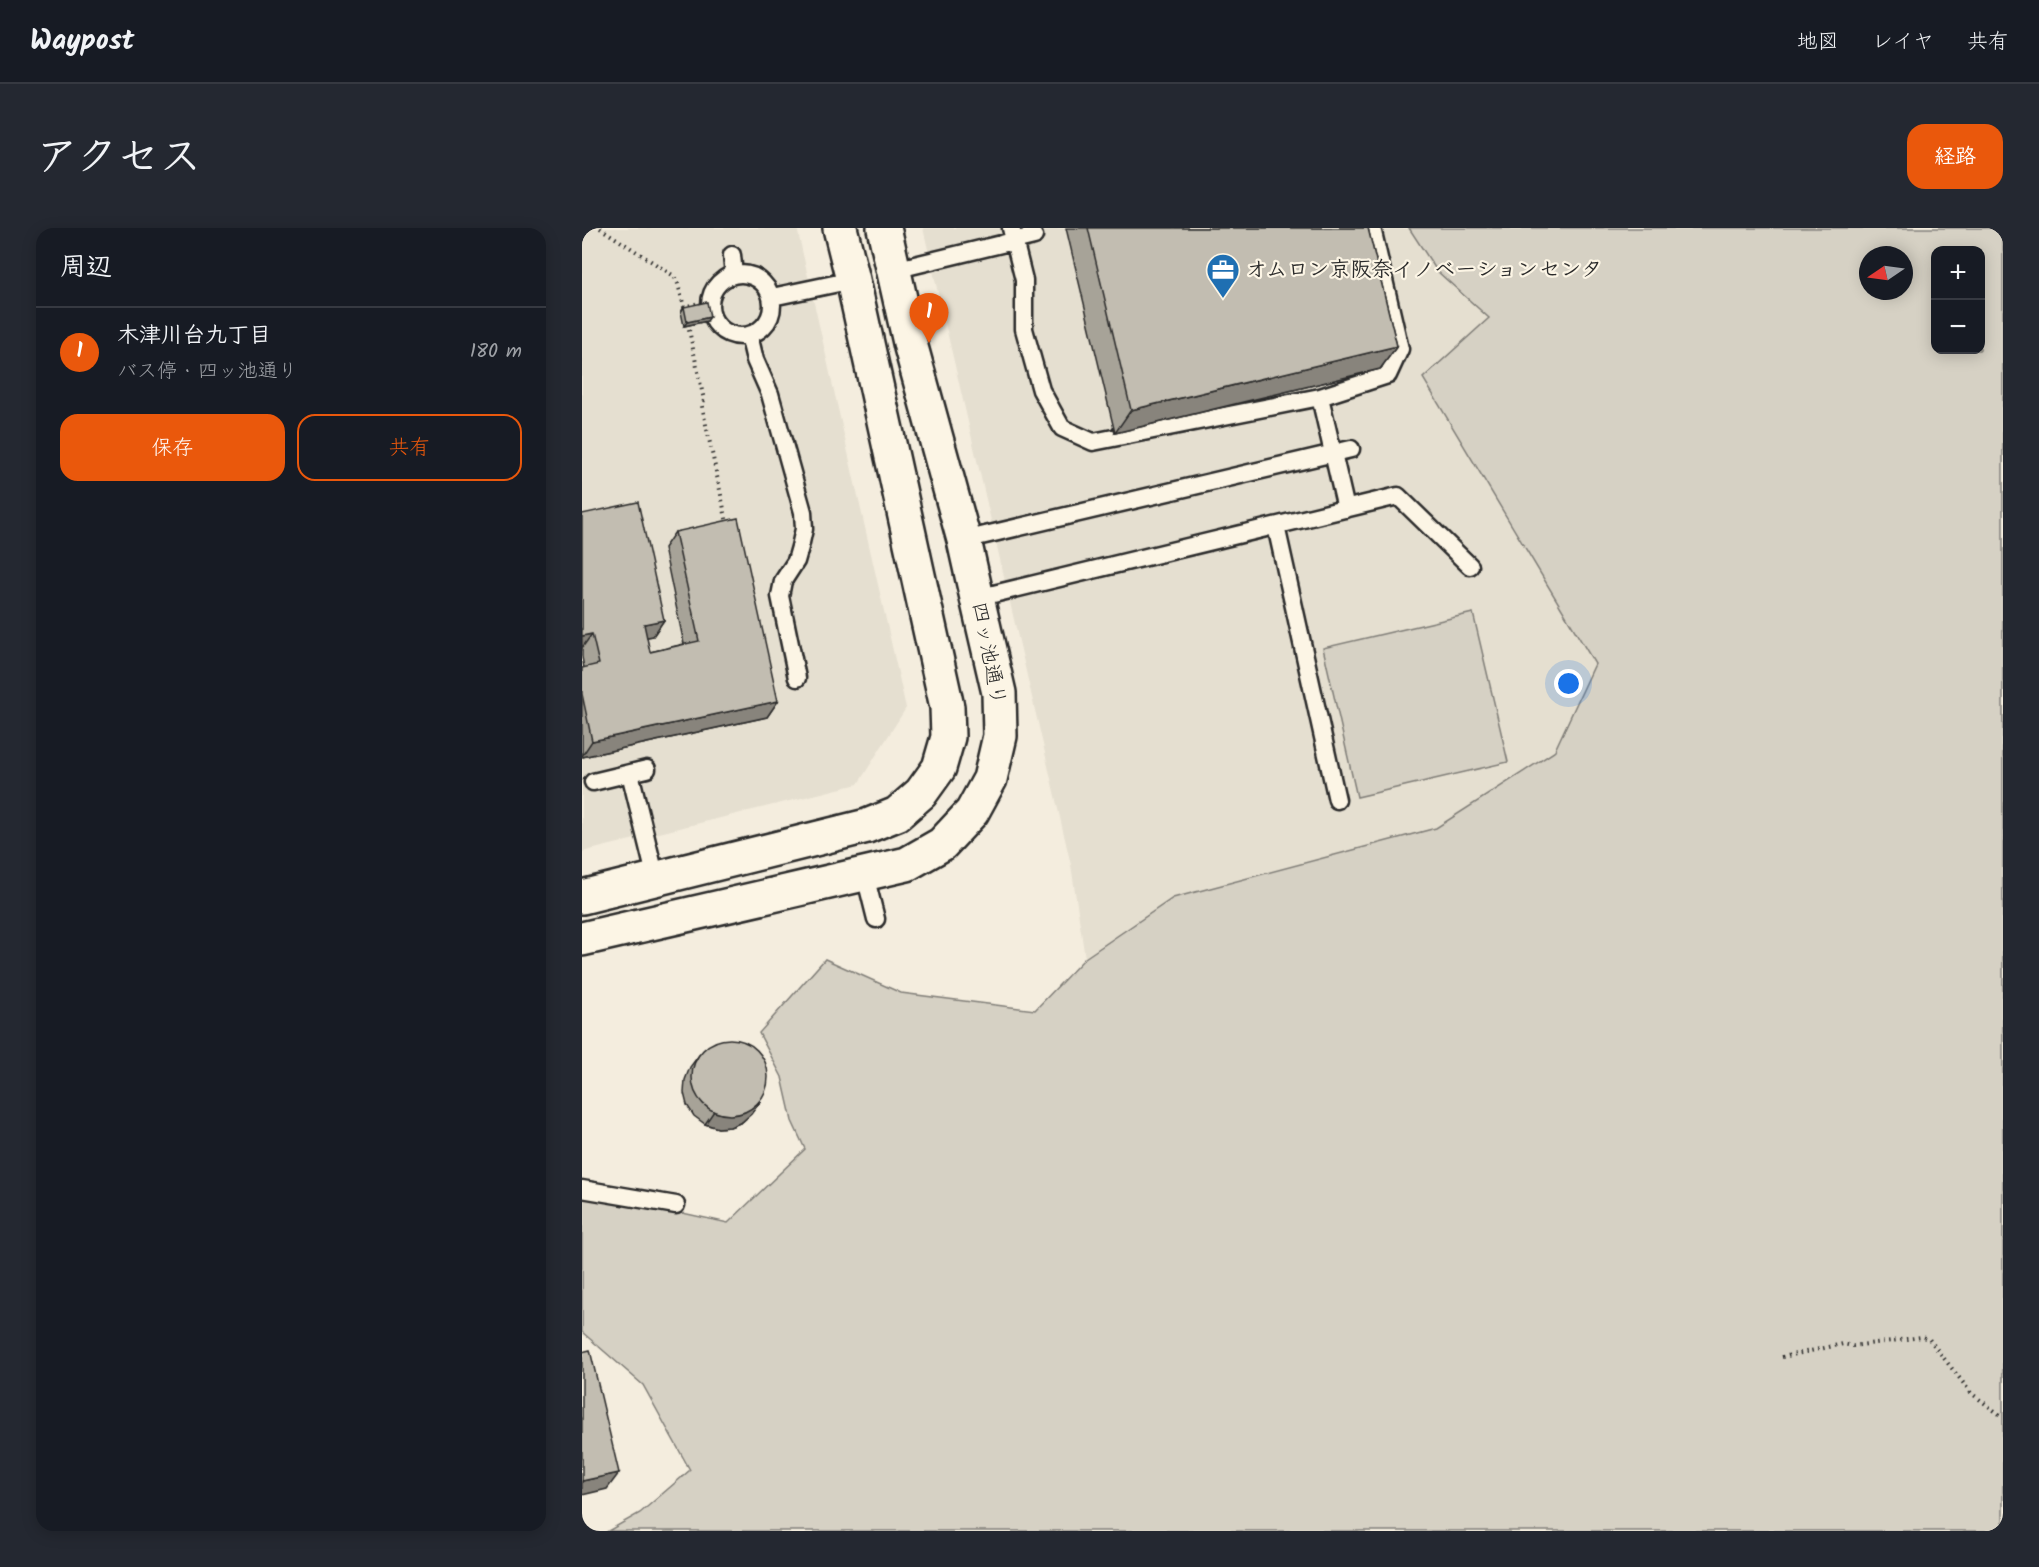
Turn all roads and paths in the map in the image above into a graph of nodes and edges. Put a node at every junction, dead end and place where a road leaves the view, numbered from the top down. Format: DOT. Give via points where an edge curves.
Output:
graph roads {
  1 [pos="600,228"];
  2 [pos="840,228"];
  3 [pos="884,228"];
  4 [pos="1372,228"];
  5 [pos="1013,234"];
  6 [pos="1034,236"];
  7 [pos="732,255"];
  8 [pos="894,270"];
  9 [pos="734,274"];
  10 [pos="853,279"];
  11 [pos="772,297"];
  12 [pos="710,300"];
  13 [pos="689,330"];
  14 [pos="749,335"];
  15 [pos="1320,397"];
  16 [pos="1351,449"];
  17 [pos="1333,453"];
  18 [pos="1346,509"];
  19 [pos="1276,526"];
  20 [pos="729,532"];
  21 [pos="964,540"];
  22 [pos="1470,566"];
  23 [pos="977,598"];
  24 [pos="797,678"];
  25 [pos="592,782"];
  26 [pos="1337,801"];
  27 [pos="865,875"];
  28 [pos="656,879"];
  29 [pos="582,897"];
  30 [pos="876,918"];
  31 [pos="582,939"];
  32 [pos="582,1188"];
  33 [pos="675,1205"];
  34 [pos="1782,1357"];
  35 [pos="2003,1417"];
  1 -- 12 [label="path" via="674,276 684,307"];
  2 -- 10 [label="main road"];
  3 -- 8 [label="main road, 四ッ池通り"];
  4 -- 15 [label="lane" via="1400,349 1388,375"];
  5 -- 6 [label="lane"];
  5 -- 8 [label="lane"];
  5 -- 15 [label="lane" via="1024,280 1024,329 1041,390 1062,428 1093,442"];
  7 -- 9 [label="lane"];
  8 -- 21 [label="main road, 四ッ池通り"];
  9 -- 11 [label="lane" via="758,278"];
  9 -- 12 [label="lane" via="714,289"];
  10 -- 11 [label="lane"];
  10 -- 28 [label="main road" via="947,707 948,737 939,768 921,793 897,814 867,826"];
  11 -- 14 [label="lane" via="768,321"];
  12 -- 14 [label="lane" via="716,324 737,336"];
  13 -- 20 [label="path"];
  14 -- 24 [label="lane" via="803,512 800,547 780,596"];
  15 -- 17 [label="lane"];
  16 -- 17 [label="lane"];
  17 -- 18 [label="lane"];
  17 -- 21 [label="lane"];
  18 -- 19 [label="lane"];
  18 -- 22 [label="lane" via="1398,496"];
  19 -- 23 [label="lane"];
  19 -- 26 [label="lane"];
  21 -- 23 [label="main road, 四ッ池通り"];
  23 -- 27 [label="main road, 四ッ池通り" via="999,693 1000,736 990,779 972,812 942,844 907,864"];
  25 -- 28 [label="lane" via="639,771"];
  27 -- 30 [label="lane"];
  27 -- 31 [label="main road, 四ッ池通り"];
  28 -- 29 [label="main road"];
  32 -- 33 [label="lane"];
  34 -- 35 [label="path" via="1843,1344 1922,1337 1929,1339 1971,1393"];
}
